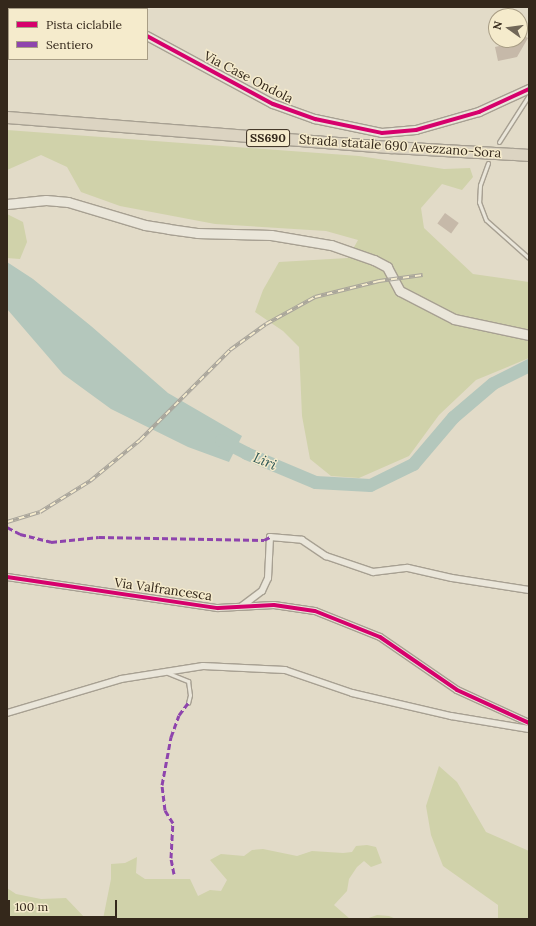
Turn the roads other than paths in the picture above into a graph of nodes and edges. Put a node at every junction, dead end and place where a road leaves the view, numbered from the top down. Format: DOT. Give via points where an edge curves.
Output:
graph roads {
  1 [pos="148,37"];
  2 [pos="529,89"];
  3 [pos="529,95"];
  4 [pos="7,117"];
  5 [pos="499,142"];
  6 [pos="529,155"];
  7 [pos="488,163"];
  8 [pos="7,204"];
  9 [pos="529,258"];
  10 [pos="529,335"];
  11 [pos="7,577"];
  12 [pos="529,590"];
  13 [pos="242,606"];
  14 [pos="165,672"];
  15 [pos="188,703"];
  16 [pos="7,713"];
  17 [pos="529,722"];
  18 [pos="529,729"];
  1 -- 2 [label="street, Via Case Ondola" via="273,104 315,119 382,133 416,130 479,112"];
  3 -- 5 [label="lane"];
  4 -- 6 [label="highway, Strada statale 690 Avezzano-Sora / SS690"];
  7 -- 9 [label="lane" via="480,185 479,202 486,220"];
  8 -- 10 [label="main road" via="46,200 68,202 145,225 197,234 271,235 331,244 386,267 400,291 454,319"];
  11 -- 13 [label="street, Via Valfrancesca" via="218,608"];
  12 -- 13 [label="street" via="408,568 373,572 326,556 302,540 270,537 268,578 262,591"];
  13 -- 17 [label="street, Via Valfrancesca" via="274,605 315,611 380,637 457,690"];
  14 -- 15 [label="lane" via="188,681"];
  14 -- 16 [label="street" via="121,679"];
  14 -- 18 [label="street" via="203,666 285,670 352,693 451,716"];
}
